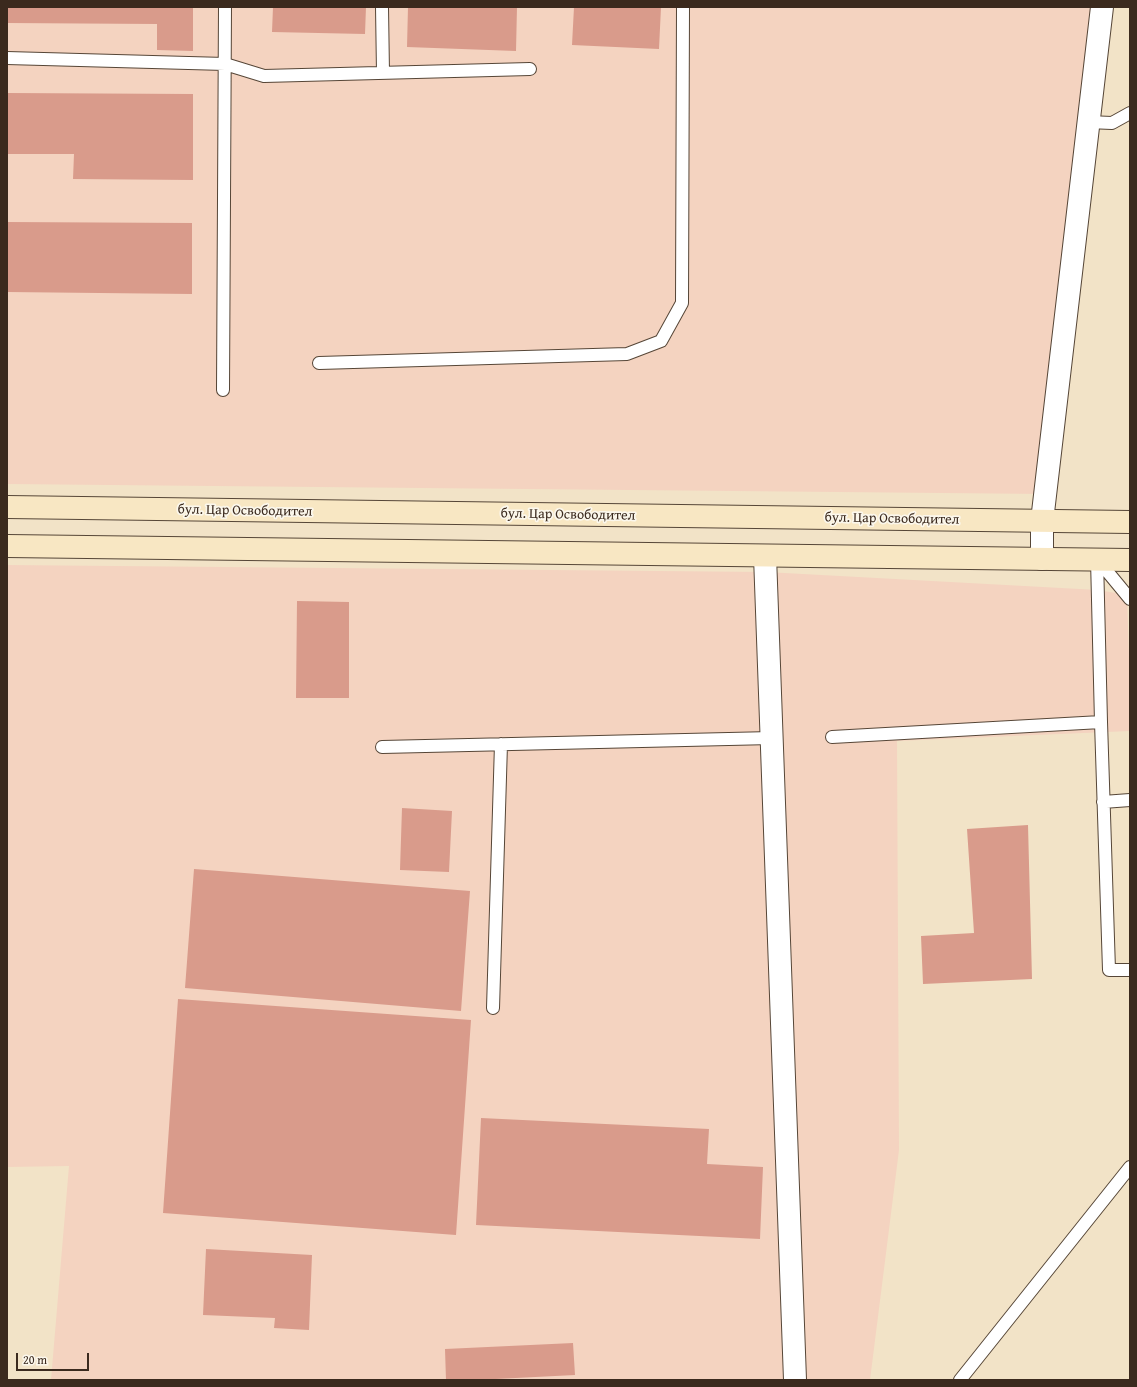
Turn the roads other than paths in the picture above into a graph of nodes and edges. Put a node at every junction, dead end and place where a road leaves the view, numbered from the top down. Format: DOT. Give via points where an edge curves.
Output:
graph roads {
  1 [pos="225,7"];
  2 [pos="382,7"];
  3 [pos="683,7"];
  4 [pos="1102,7"];
  5 [pos="7,58"];
  6 [pos="225,64"];
  7 [pos="530,69"];
  8 [pos="383,73"];
  9 [pos="1130,113"];
  10 [pos="1088,122"];
  11 [pos="319,363"];
  12 [pos="223,390"];
  13 [pos="7,508"];
  14 [pos="1042,521"];
  15 [pos="1130,522"];
  16 [pos="7,546"];
  17 [pos="765,556"];
  18 [pos="1042,559"];
  19 [pos="1097,560"];
  20 [pos="1130,560"];
  21 [pos="1130,599"];
  22 [pos="1101,722"];
  23 [pos="832,737"];
  24 [pos="772,738"];
  25 [pos="501,744"];
  26 [pos="382,747"];
  27 [pos="1130,800"];
  28 [pos="1103,802"];
  29 [pos="1130,970"];
  30 [pos="493,1008"];
  31 [pos="1130,1167"];
  32 [pos="795,1380"];
  33 [pos="960,1380"];
  1 -- 6 [label="lane"];
  2 -- 8 [label="lane"];
  3 -- 11 [label="lane" via="682,303 662,341 627,354"];
  4 -- 10 [label="street"];
  5 -- 6 [label="lane"];
  6 -- 8 [label="lane" via="264,76"];
  6 -- 12 [label="lane"];
  7 -- 8 [label="lane"];
  9 -- 10 [label="lane" via="1112,123"];
  10 -- 14 [label="street"];
  13 -- 14 [label="main road, бул. Цар Освободител"];
  14 -- 15 [label="main road, бул. Цар Освободител"];
  14 -- 18 [label="street"];
  16 -- 17 [label="main road"];
  17 -- 18 [label="main road"];
  17 -- 24 [label="street"];
  18 -- 19 [label="main road"];
  19 -- 20 [label="main road"];
  19 -- 21 [label="lane"];
  19 -- 22 [label="lane"];
  22 -- 23 [label="lane"];
  22 -- 28 [label="lane"];
  24 -- 25 [label="lane"];
  24 -- 32 [label="street"];
  25 -- 26 [label="lane"];
  25 -- 30 [label="lane"];
  27 -- 28 [label="lane"];
  28 -- 29 [label="lane" via="1109,970"];
  31 -- 33 [label="lane"];
}
